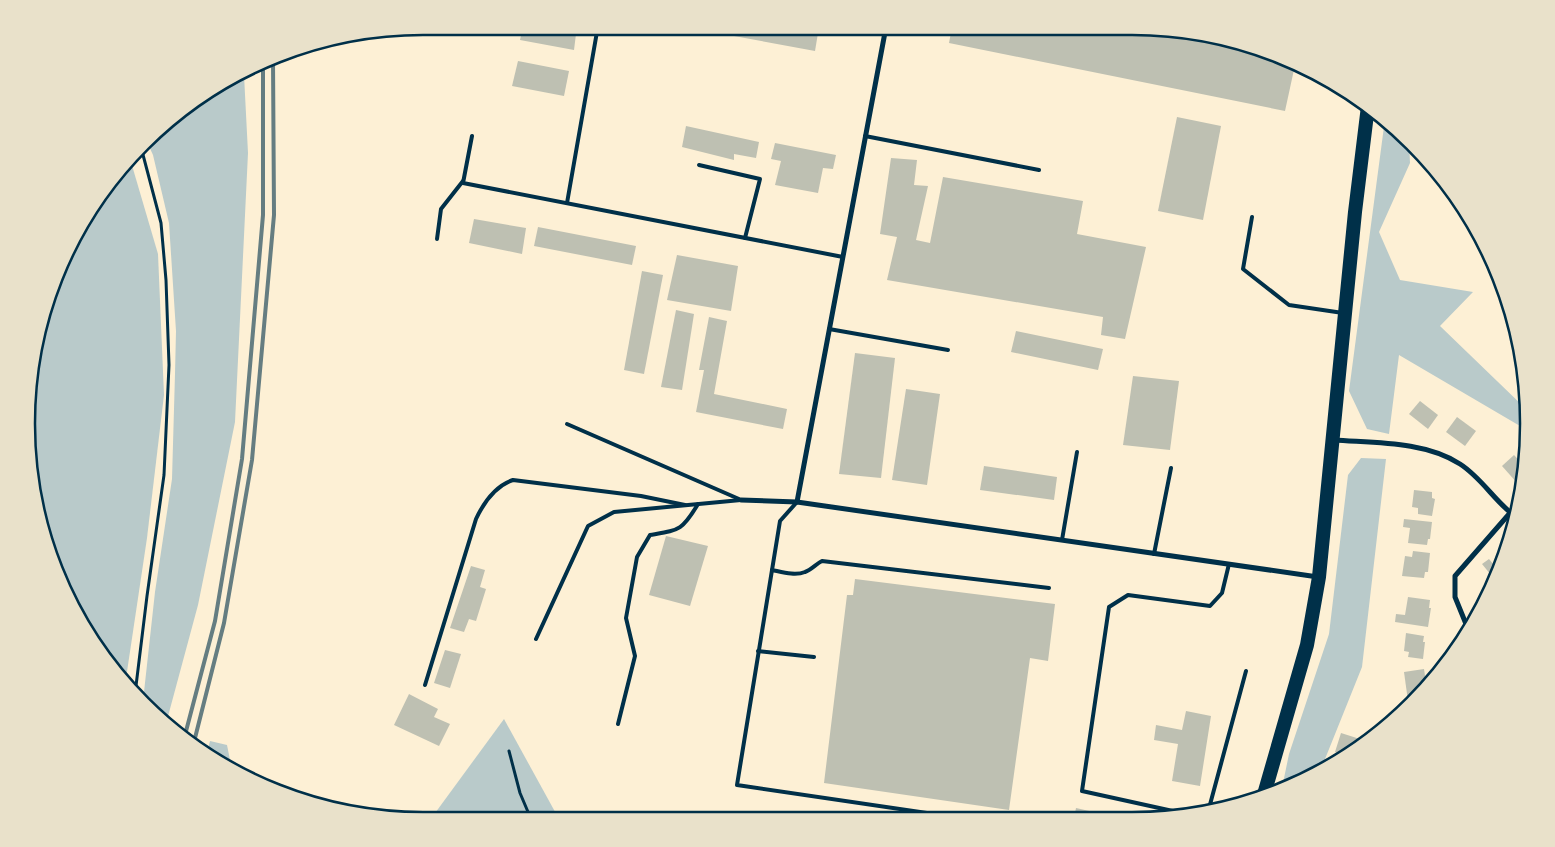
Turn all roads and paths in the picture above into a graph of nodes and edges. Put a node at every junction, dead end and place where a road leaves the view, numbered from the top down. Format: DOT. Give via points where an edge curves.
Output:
graph roads {
  1 [pos="596,35"];
  2 [pos="884,35"];
  3 [pos="1367,114"];
  4 [pos="472,136"];
  5 [pos="865,136"];
  6 [pos="143,155"];
  7 [pos="699,165"];
  8 [pos="1040,170"];
  9 [pos="463,183"];
  10 [pos="566,203"];
  11 [pos="1252,217"];
  12 [pos="745,238"];
  13 [pos="437,239"];
  14 [pos="843,258"];
  15 [pos="1346,314"];
  16 [pos="829,330"];
  17 [pos="948,350"];
  18 [pos="568,424"];
  19 [pos="1334,440"];
  20 [pos="1077,452"];
  21 [pos="1171,468"];
  22 [pos="741,500"];
  23 [pos="797,502"];
  24 [pos="698,504"];
  25 [pos="685,505"];
  26 [pos="1510,513"];
  27 [pos="1062,540"];
  28 [pos="1154,554"];
  29 [pos="1229,564"];
  30 [pos="772,570"];
  31 [pos="1319,577"];
  32 [pos="1049,588"];
  33 [pos="1465,622"];
  34 [pos="536,639"];
  35 [pos="758,651"];
  36 [pos="814,657"];
  37 [pos="1246,671"];
  38 [pos="425,685"];
  39 [pos="137,686"];
  40 [pos="618,724"];
  41 [pos="509,752"];
  42 [pos="1266,787"];
  43 [pos="1210,804"];
  44 [pos="1166,810"];
  45 [pos="528,812"];
  46 [pos="920,812"];
  1 -- 10 [label="lane"];
  2 -- 5 [label="street"];
  3 -- 15 [label="highway"];
  4 -- 9 [label="lane"];
  5 -- 8 [label="lane"];
  5 -- 14 [label="street"];
  6 -- 39 [label="path" via="161,223 169,366 164,475"];
  7 -- 12 [label="lane" via="760,179"];
  9 -- 10 [label="lane"];
  9 -- 13 [label="lane" via="463,180 440,209"];
  10 -- 12 [label="lane"];
  11 -- 15 [label="lane" via="1243,269 1289,305"];
  12 -- 14 [label="lane"];
  14 -- 16 [label="street"];
  15 -- 19 [label="highway"];
  16 -- 17 [label="lane"];
  16 -- 23 [label="street"];
  18 -- 22 [label="lane"];
  19 -- 26 [label="street" via="1407,446 1444,455 1468,470"];
  19 -- 31 [label="highway"];
  20 -- 27 [label="lane"];
  21 -- 28 [label="lane"];
  22 -- 23 [label="street"];
  22 -- 24 [label="lane"];
  23 -- 27 [label="street"];
  23 -- 30 [label="lane" via="780,521"];
  24 -- 25 [label="lane"];
  24 -- 40 [label="lane" via="677,530 650,535 637,557 626,618 635,656"];
  25 -- 34 [label="lane" via="614,512 588,526"];
  25 -- 38 [label="lane" via="641,496 513,480 499,487 476,519"];
  26 -- 33 [label="street" via="1455,576 1455,597"];
  27 -- 28 [label="street"];
  28 -- 29 [label="street"];
  29 -- 31 [label="street"];
  29 -- 44 [label="lane" via="1222,593 1210,606 1128,595 1109,607 1082,791"];
  30 -- 32 [label="lane" via="798,574 822,561"];
  30 -- 35 [label="lane"];
  31 -- 42 [label="highway" via="1307,645"];
  35 -- 36 [label="lane"];
  35 -- 46 [label="lane" via="736,784"];
  37 -- 43 [label="lane"];
  41 -- 45 [label="path"];
}
